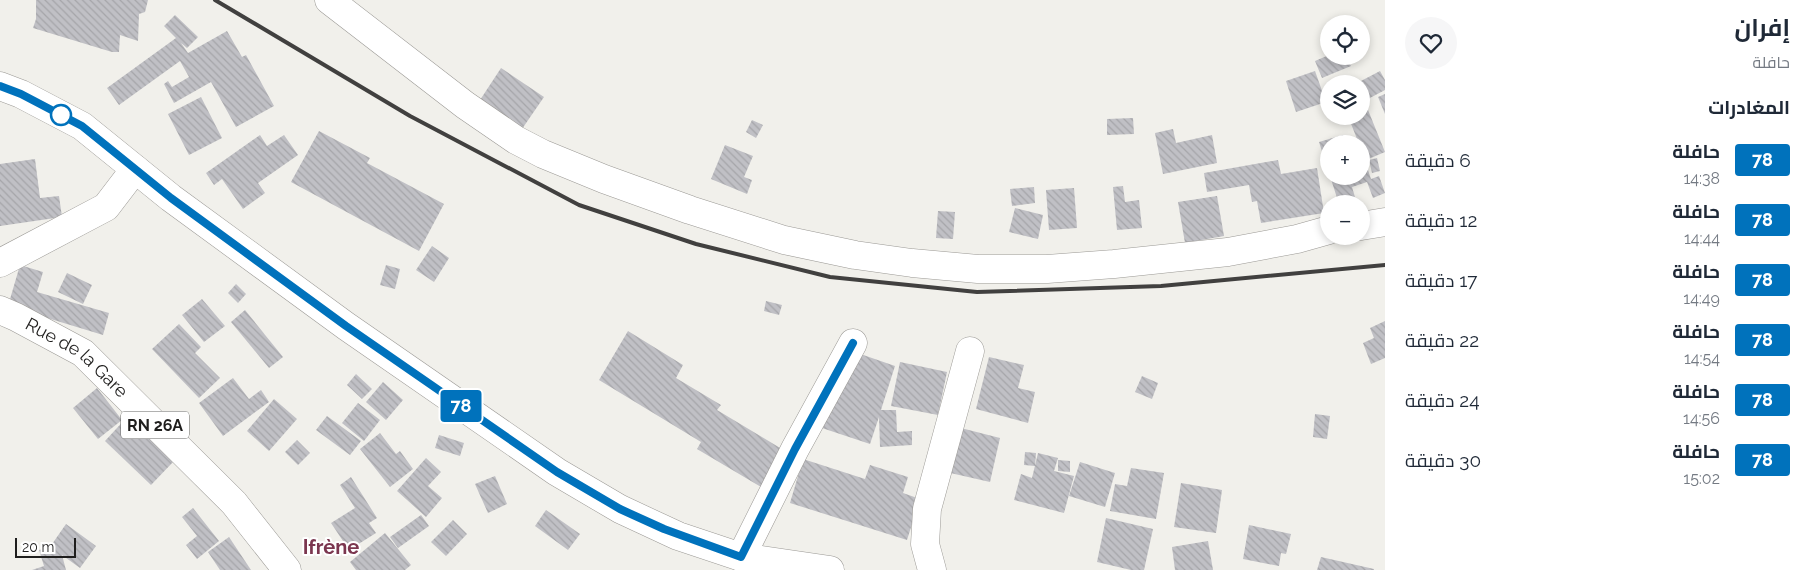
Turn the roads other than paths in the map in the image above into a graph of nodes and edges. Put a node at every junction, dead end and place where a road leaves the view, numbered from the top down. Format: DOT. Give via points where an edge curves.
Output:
graph roads {
  1 [pos="329,0"];
  2 [pos="0,86"];
  3 [pos="135,168"];
  4 [pos="1385,222"];
  5 [pos="1370,224"];
  6 [pos="1320,233"];
  7 [pos="0,263"];
  8 [pos="0,310"];
  9 [pos="853,343"];
  10 [pos="970,352"];
  11 [pos="741,557"];
  12 [pos="287,570"];
  13 [pos="830,570"];
  14 [pos="932,570"];
  1 -- 6 [label="main road" via="465,105 516,140 604,179 784,240 912,263 1047,269 1228,252"];
  2 -- 3 [label="main road" via="82,126"];
  3 -- 7 [label="main road" via="106,207"];
  3 -- 11 [label="main road" via="346,326 557,472 620,509 670,532"];
  4 -- 5 [label="main road"];
  8 -- 12 [label="main road, Rue de la Gare / RN 26A" via="83,353 234,504"];
  9 -- 11 [label="main road"];
  10 -- 14 [label="main road" via="927,509 925,544"];
  11 -- 13 [label="main road"];
}
